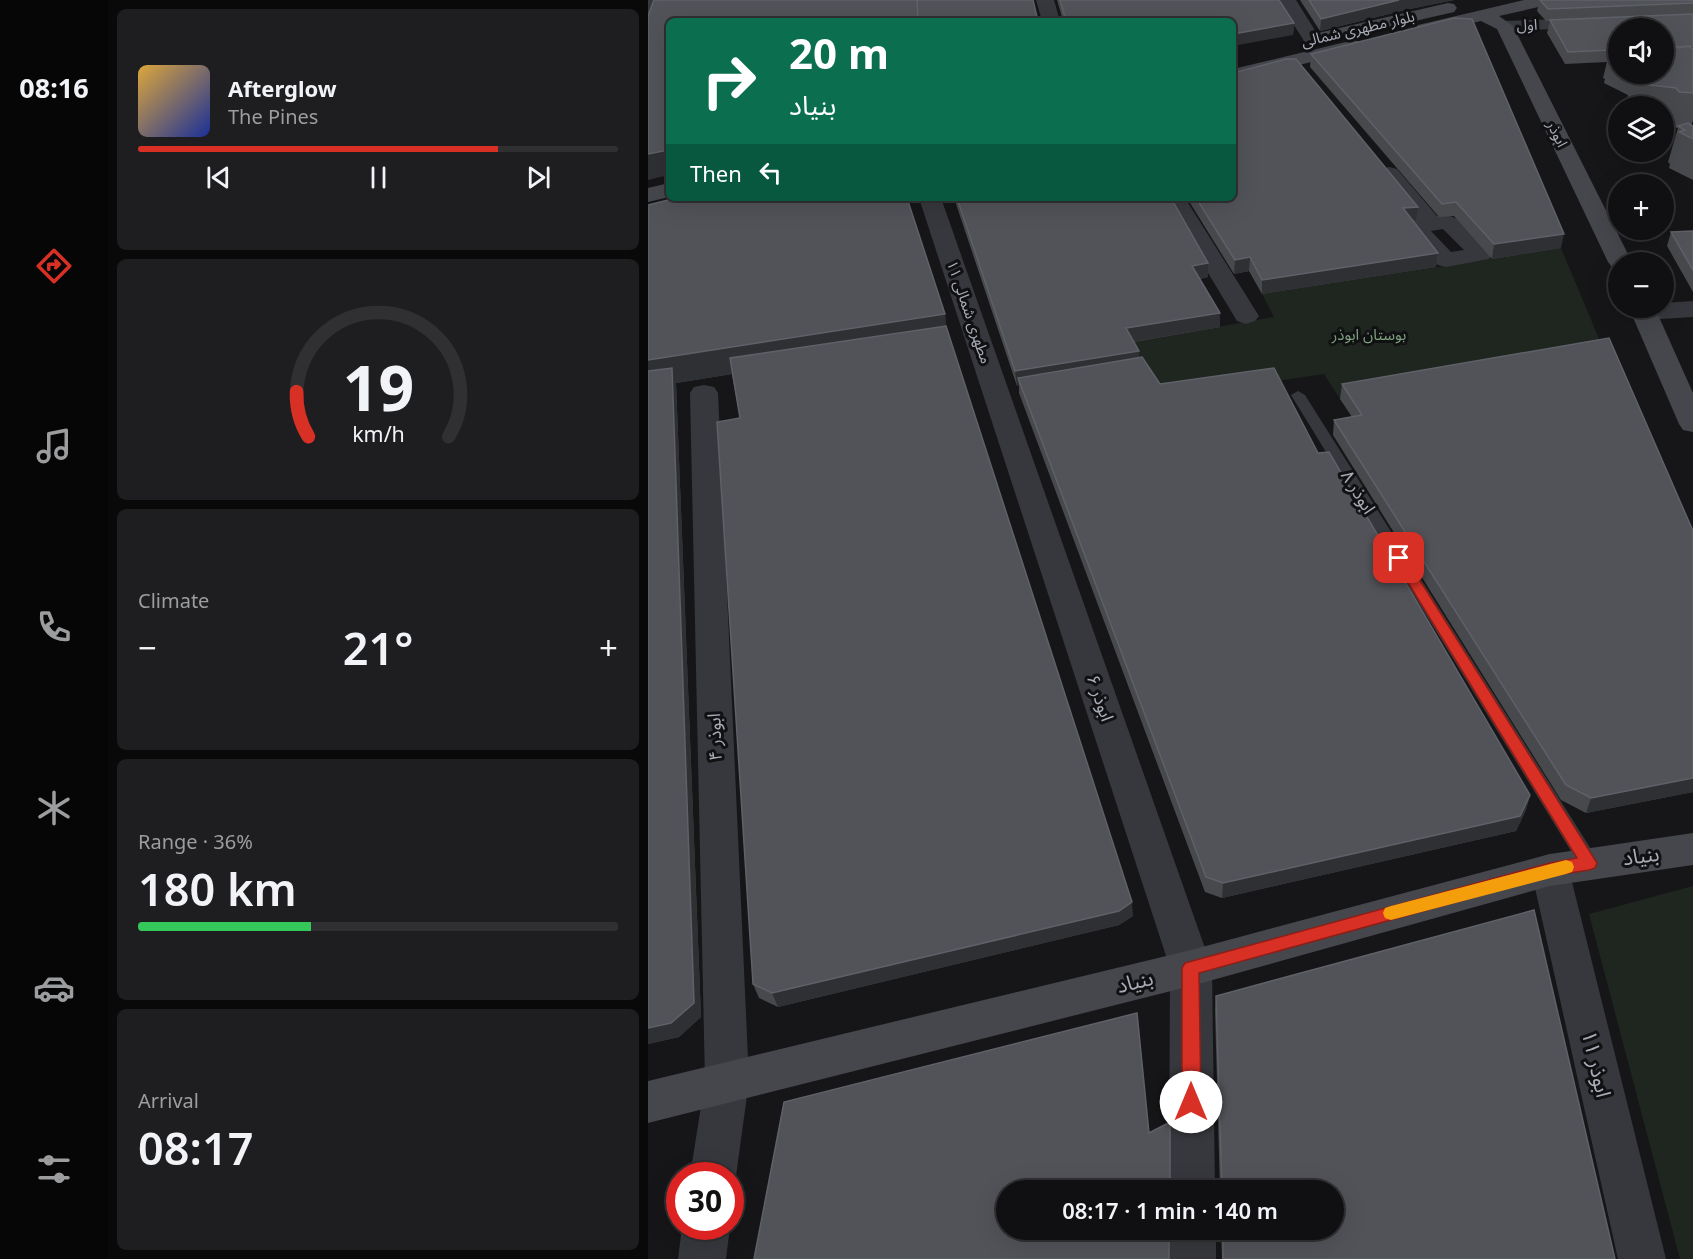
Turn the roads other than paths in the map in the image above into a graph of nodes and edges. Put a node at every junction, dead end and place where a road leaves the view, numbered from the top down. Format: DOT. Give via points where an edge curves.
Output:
graph roads {
  1 [pos="651,0"];
  2 [pos="1045,0"];
  3 [pos="1287,0"];
  4 [pos="1546,0"];
  5 [pos="1483,8"];
  6 [pos="648,15"];
  7 [pos="1050,18"];
  8 [pos="1608,22"];
  9 [pos="1504,26"];
  10 [pos="1312,40"];
  11 [pos="1236,57"];
  12 [pos="1293,61"];
  13 [pos="1236,74"];
  14 [pos="1308,79"];
  15 [pos="1377,160"];
  16 [pos="648,195"];
  17 [pos="666,198"];
  18 [pos="672,201"];
  19 [pos="931,201"];
  20 [pos="1176,201"];
  21 [pos="648,216"];
  22 [pos="1431,224"];
  23 [pos="1615,252"];
  24 [pos="1674,309"];
  25 [pos="1693,309"];
  26 [pos="1246,315"];
  27 [pos="1647,318"];
  28 [pos="704,393"];
  29 [pos="1298,395"];
  30 [pos="1693,423"];
  31 [pos="1009,427"];
  32 [pos="1693,849"];
  33 [pos="1569,866"];
  34 [pos="1191,968"];
  35 [pos="727,1081"];
  36 [pos="648,1102"];
  37 [pos="715,1162"];
  38 [pos="1192,1180"];
  39 [pos="704,1240"];
  40 [pos="1192,1240"];
  41 [pos="702,1259"];
  42 [pos="1192,1259"];
  43 [pos="1642,1259"];
  1 -- 6 [label="street"];
  2 -- 7 [label="street"];
  3 -- 10 [label="street"];
  4 -- 5 [label="street, بلوار مطهری شمالی"];
  5 -- 9 [label="street"];
  5 -- 10 [label="street, بلوار مطهری شمالی"];
  5 -- 12 [label="street, بلوار مطهری شمالی"];
  8 -- 9 [label="street, اول"];
  9 -- 23 [label="street, ابوذر"];
  10 -- 11 [label="street, بلوار مطهری شمالی"];
  12 -- 13 [label="street, بلوار مطهری شمالی"];
  12 -- 14 [label="street"];
  15 -- 22 [label="street"];
  16 -- 17 [label="street"];
  18 -- 21 [label="street"];
  19 -- 31 [label="street, مطهری شمالی ۱۱" via="1009,390"];
  20 -- 26 [label="street"];
  24 -- 25 [label="street"];
  27 -- 30 [label="street"];
  28 -- 35 [label="street, ابوذر ۴"];
  29 -- 33 [label="lane, ابوذر ۸"];
  31 -- 34 [label="street, ابوذر ۶"];
  32 -- 33 [label="street, بنیاد"];
  33 -- 34 [label="street, بنیاد"];
  33 -- 43 [label="street, ابوذر ۱۱"];
  34 -- 35 [label="street, بنیاد"];
  34 -- 38 [label="street, ابوذر ۶"];
  35 -- 36 [label="street, بنیاد"];
  35 -- 37 [label="street, ابوذر ۴"];
  39 -- 41 [label="street"];
  40 -- 42 [label="street"];
}
